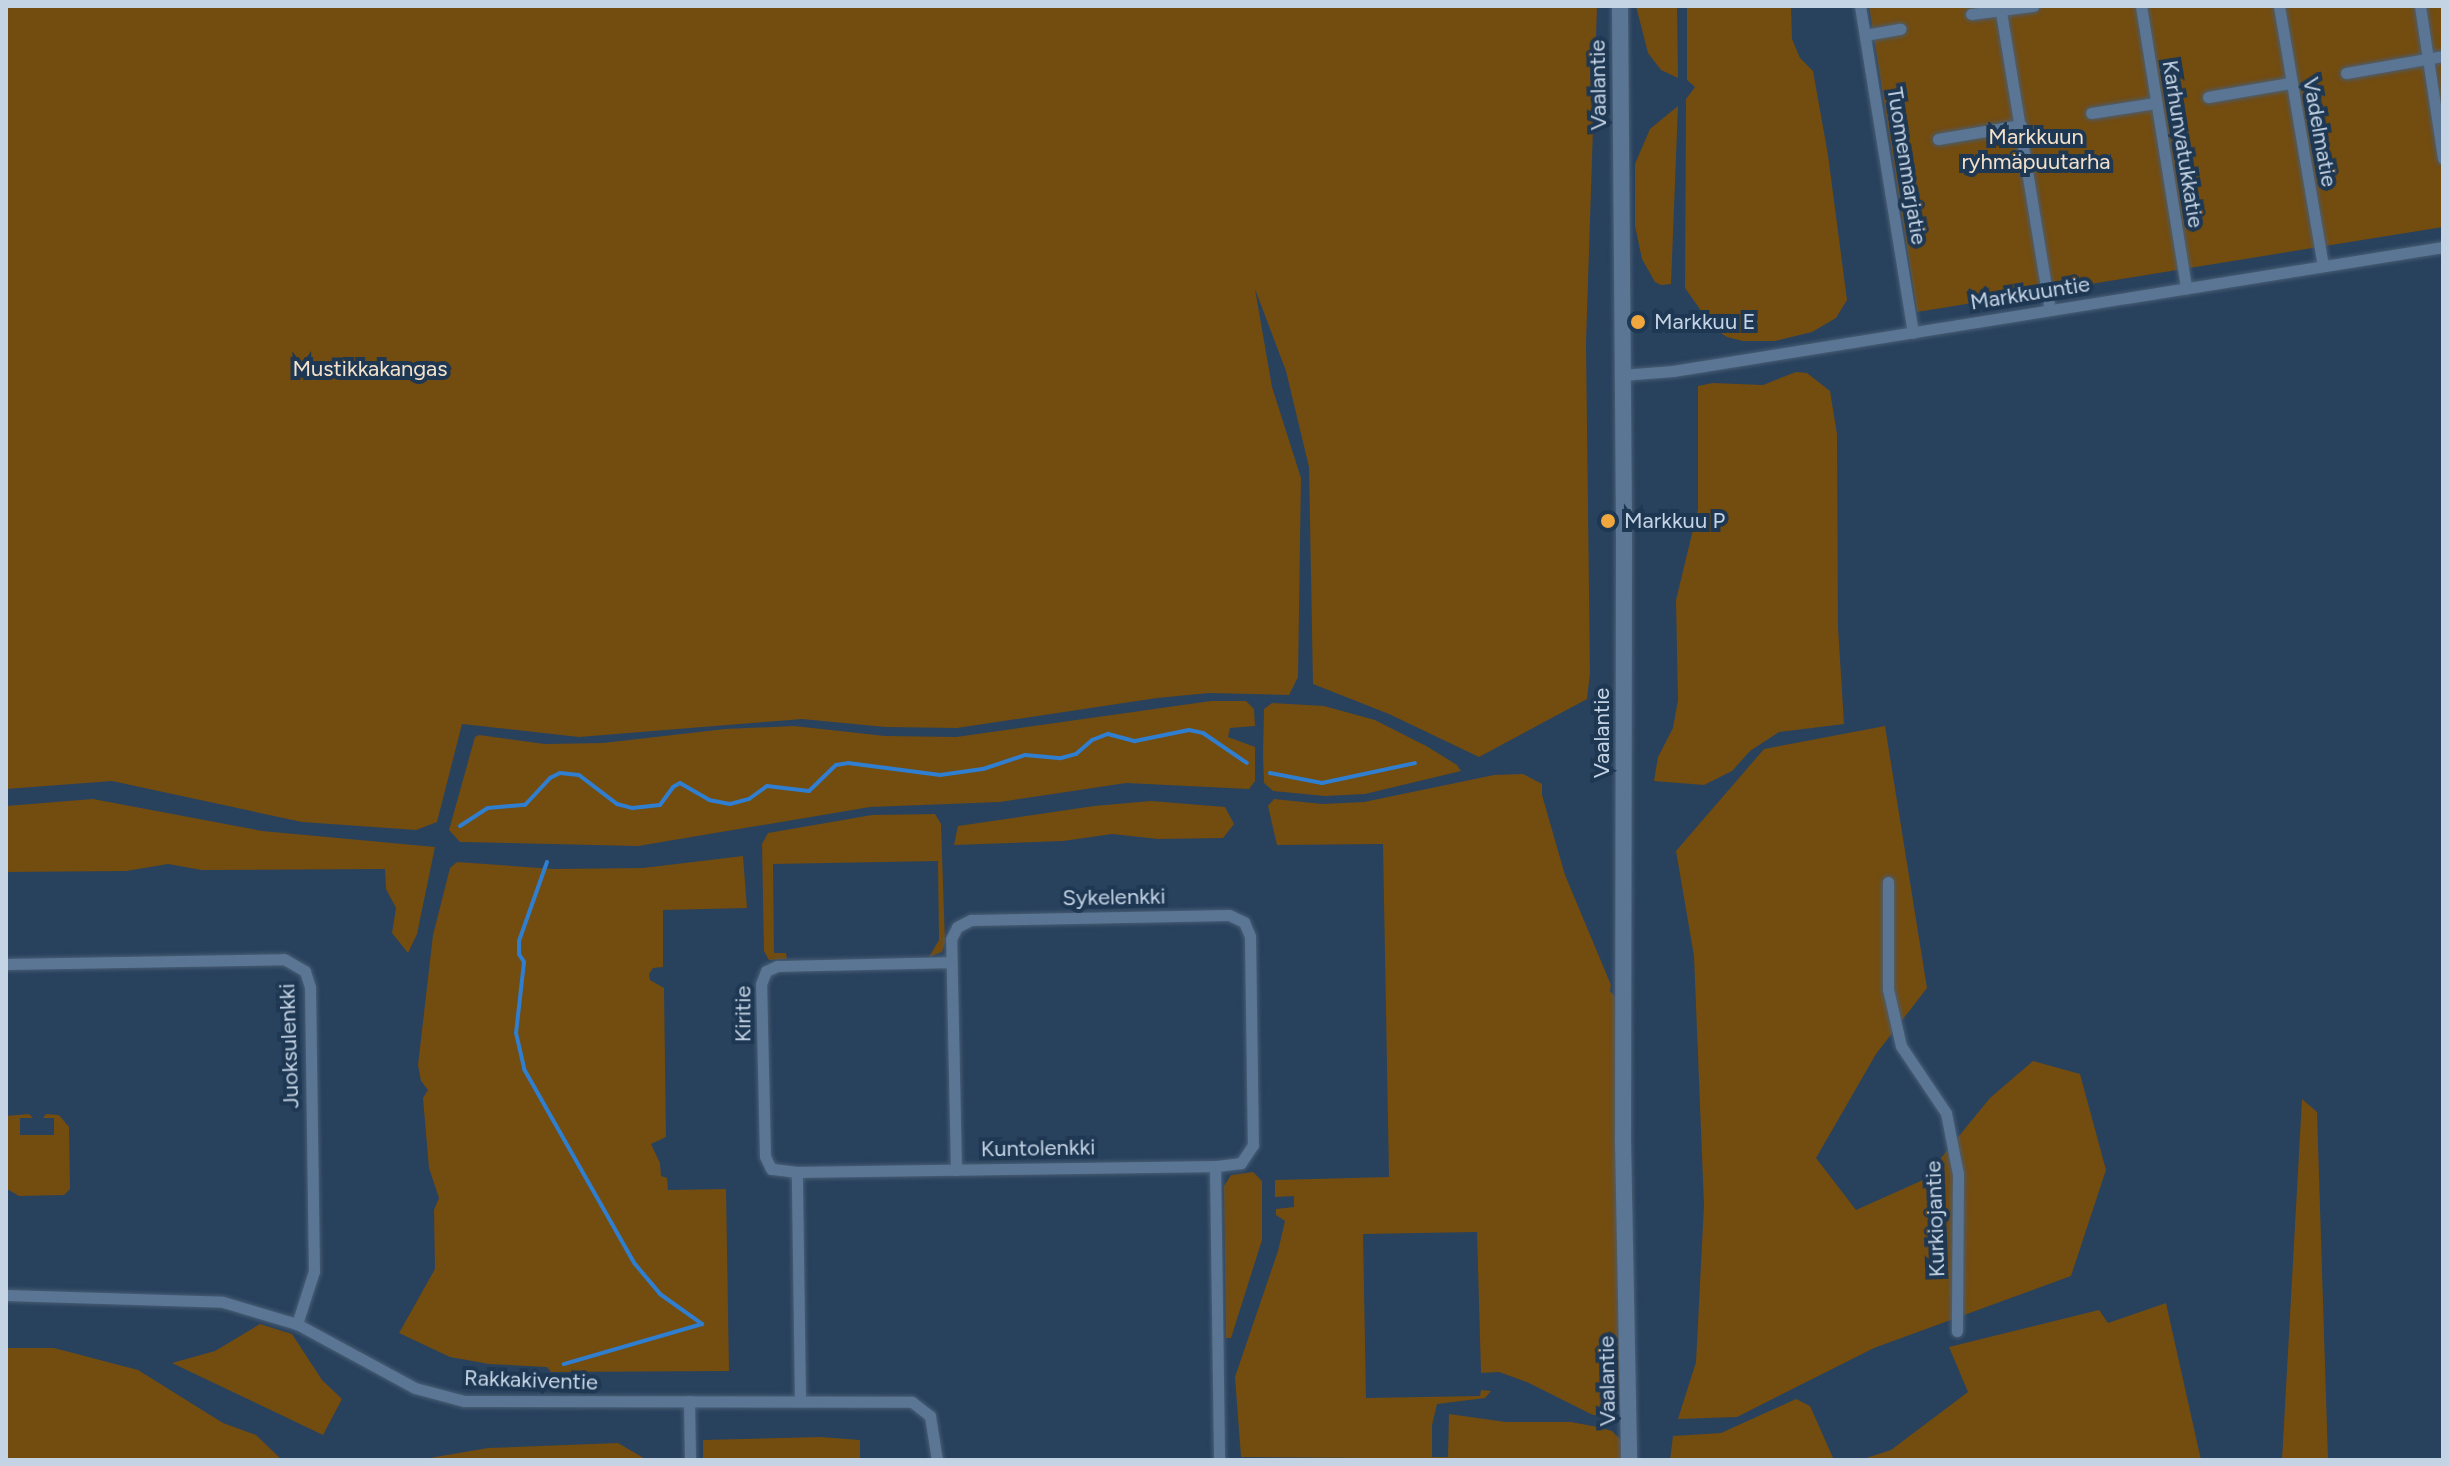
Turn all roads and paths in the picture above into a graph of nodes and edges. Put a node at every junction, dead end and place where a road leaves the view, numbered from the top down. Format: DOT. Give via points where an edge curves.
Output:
graph roads {
  1 [pos="1620,6"];
  2 [pos="1860,6"];
  3 [pos="2033,6"];
  4 [pos="2141,6"];
  5 [pos="2279,6"];
  6 [pos="2420,6"];
  7 [pos="2001,12"];
  8 [pos="1971,14"];
  9 [pos="1900,29"];
  10 [pos="1865,35"];
  11 [pos="2443,56"];
  12 [pos="2429,58"];
  13 [pos="2346,73"];
  14 [pos="2290,83"];
  15 [pos="2208,97"];
  16 [pos="2155,103"];
  17 [pos="2091,113"];
  18 [pos="2021,125"];
  19 [pos="1938,139"];
  20 [pos="2443,158"];
  21 [pos="2443,247"];
  22 [pos="2323,265"];
  23 [pos="2186,288"];
  24 [pos="2050,310"];
  25 [pos="1913,333"];
  26 [pos="1622,375"];
  27 [pos="1888,882"];
  28 [pos="951,962"];
  29 [pos="6,964"];
  30 [pos="1215,1166"];
  31 [pos="956,1170"];
  32 [pos="797,1172"];
  33 [pos="6,1295"];
  34 [pos="297,1324"];
  35 [pos="1957,1331"];
  36 [pos="800,1400"];
  37 [pos="689,1401"];
  38 [pos="690,1460"];
  39 [pos="937,1460"];
  40 [pos="1219,1460"];
  41 [pos="1629,1460"];
  1 -- 26 [label="street, Vaalantie"];
  2 -- 10 [label="street, Tuomenmarjatie"];
  3 -- 7 [label="street"];
  4 -- 16 [label="street, Karhunvatukkatie"];
  5 -- 14 [label="street, Vadelmatie"];
  6 -- 12 [label="street"];
  7 -- 8 [label="street"];
  7 -- 18 [label="street"];
  9 -- 10 [label="street"];
  10 -- 25 [label="street, Tuomenmarjatie"];
  11 -- 12 [label="street"];
  12 -- 13 [label="street"];
  12 -- 20 [label="street"];
  14 -- 15 [label="street"];
  14 -- 22 [label="street, Vadelmatie"];
  16 -- 17 [label="street"];
  16 -- 23 [label="street, Karhunvatukkatie"];
  18 -- 19 [label="street"];
  18 -- 24 [label="street"];
  21 -- 22 [label="street, Markkuuntie"];
  22 -- 23 [label="street, Markkuuntie"];
  23 -- 24 [label="street, Markkuuntie"];
  24 -- 25 [label="street, Markkuuntie"];
  25 -- 26 [label="street, Markkuuntie"];
  26 -- 41 [label="street, Vaalantie"];
  27 -- 35 [label="street, Kurkiojantie" via="1888,989 1901,1046 1946,1113 1958,1174"];
  28 -- 30 [label="street, Sykelenkki" via="953,932 971,920 1229,915 1244,922 1250,936 1253,1145 1241,1163"];
  28 -- 31 [label="street, Sykelenkki"];
  28 -- 32 [label="street, Kiritie" via="794,965 766,971 761,984 765,1156 771,1169"];
  29 -- 34 [label="street, Juoksulenkki" via="284,959 305,971 310,983 314,1271"];
  30 -- 31 [label="street, Kuntolenkki"];
  30 -- 40 [label="street"];
  31 -- 32 [label="street, Kuntolenkki"];
  32 -- 36 [label="street"];
  33 -- 34 [label="street, Rakkakiventie" via="223,1302"];
  34 -- 37 [label="street, Rakkakiventie" via="415,1388 464,1401"];
  36 -- 37 [label="street, Rakkakiventie"];
  36 -- 39 [label="street, Rakkakiventie" via="912,1402 930,1416"];
  37 -- 38 [label="street"];
}
